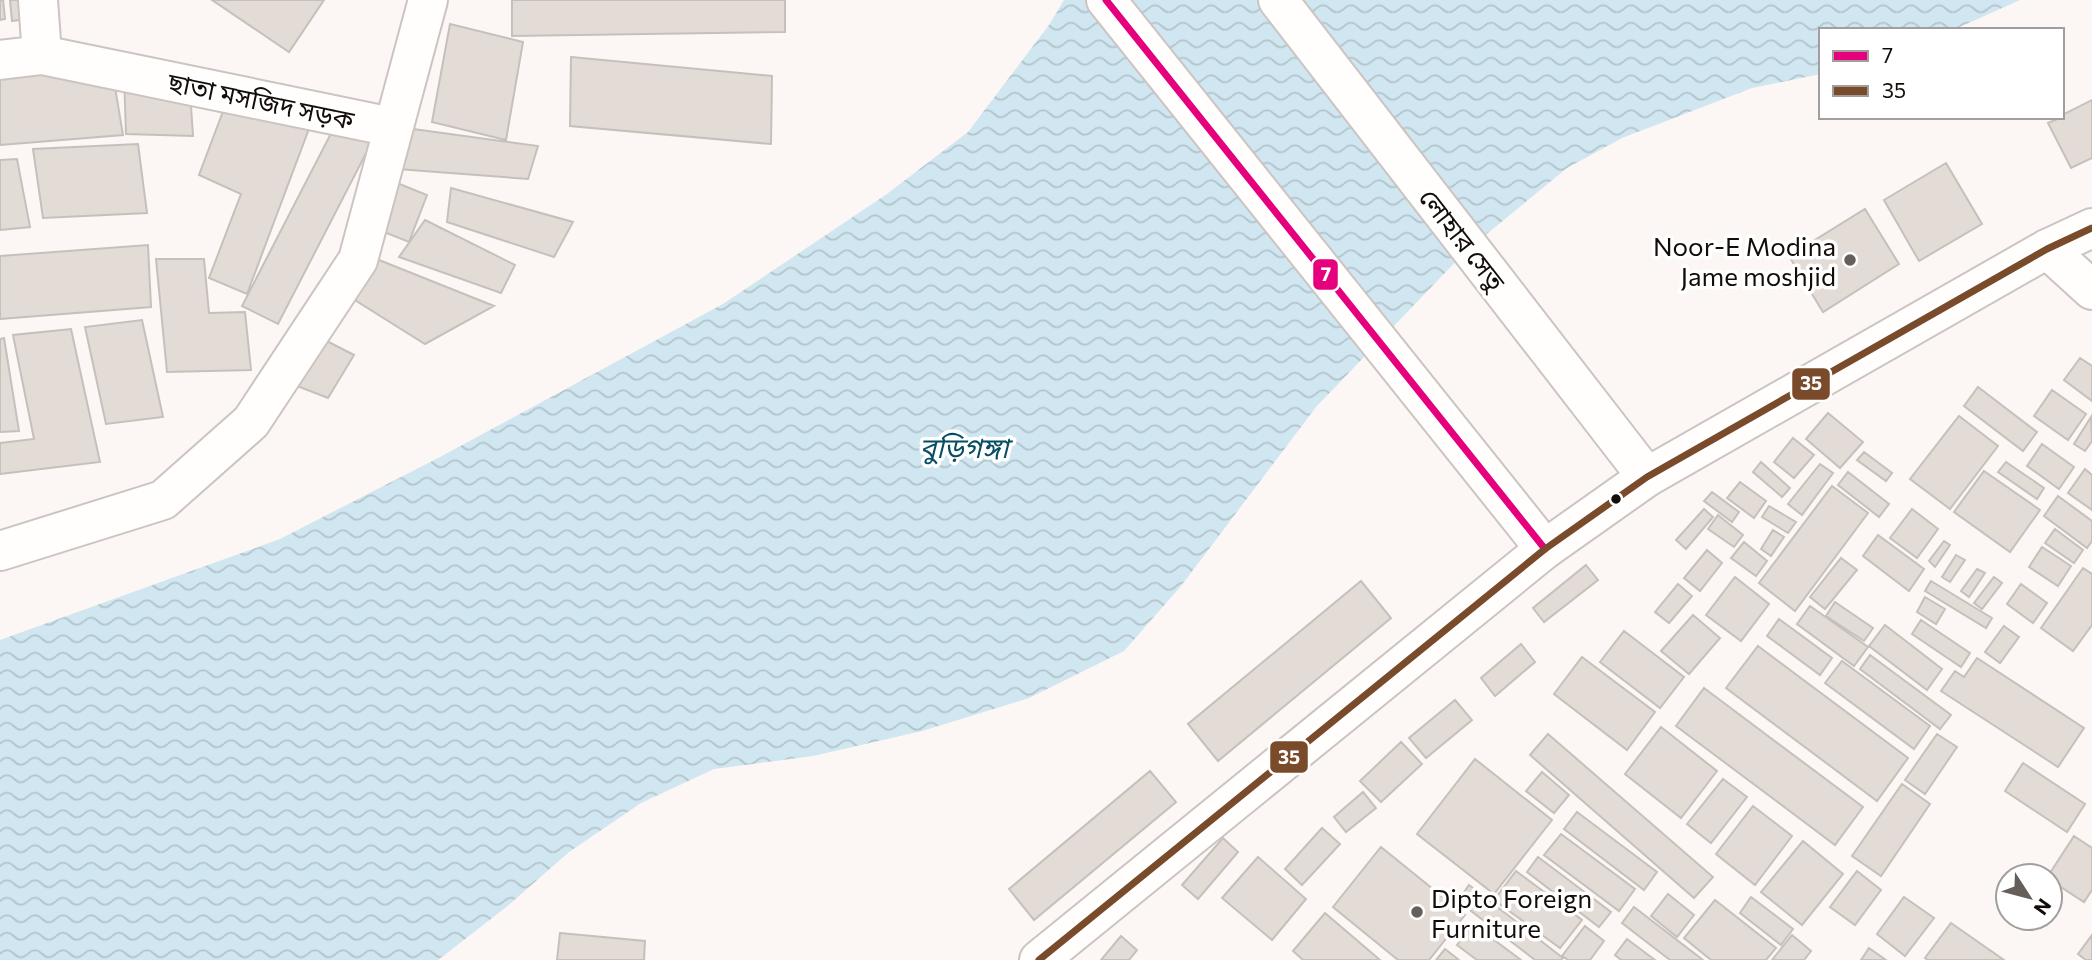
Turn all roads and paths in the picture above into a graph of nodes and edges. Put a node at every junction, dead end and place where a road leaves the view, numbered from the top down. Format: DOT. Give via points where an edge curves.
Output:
graph roads {
  1 [pos="38,0"];
  2 [pos="428,0"];
  3 [pos="1106,0"];
  4 [pos="1278,0"];
  5 [pos="42,55"];
  6 [pos="0,60"];
  7 [pos="392,127"];
  8 [pos="2092,228"];
  9 [pos="2047,249"];
  10 [pos="2092,290"];
  11 [pos="1647,477"];
  12 [pos="1545,549"];
  13 [pos="0,551"];
  14 [pos="1039,960"];
  1 -- 5 [label="main road"];
  2 -- 7 [label="main road, ছাতা মসজিদ সড়ক"];
  3 -- 12 [label="main road"];
  4 -- 11 [label="main road, লোহার সেতু"];
  5 -- 6 [label="main road, ছাতা মসজিদ সড়ক"];
  5 -- 7 [label="main road, ছাতা মসজিদ সড়ক"];
  7 -- 13 [label="main road" via="358,260 251,422 163,500"];
  8 -- 9 [label="main road"];
  9 -- 10 [label="main road"];
  9 -- 11 [label="main road"];
  11 -- 12 [label="main road"];
  12 -- 14 [label="main road"];
}
